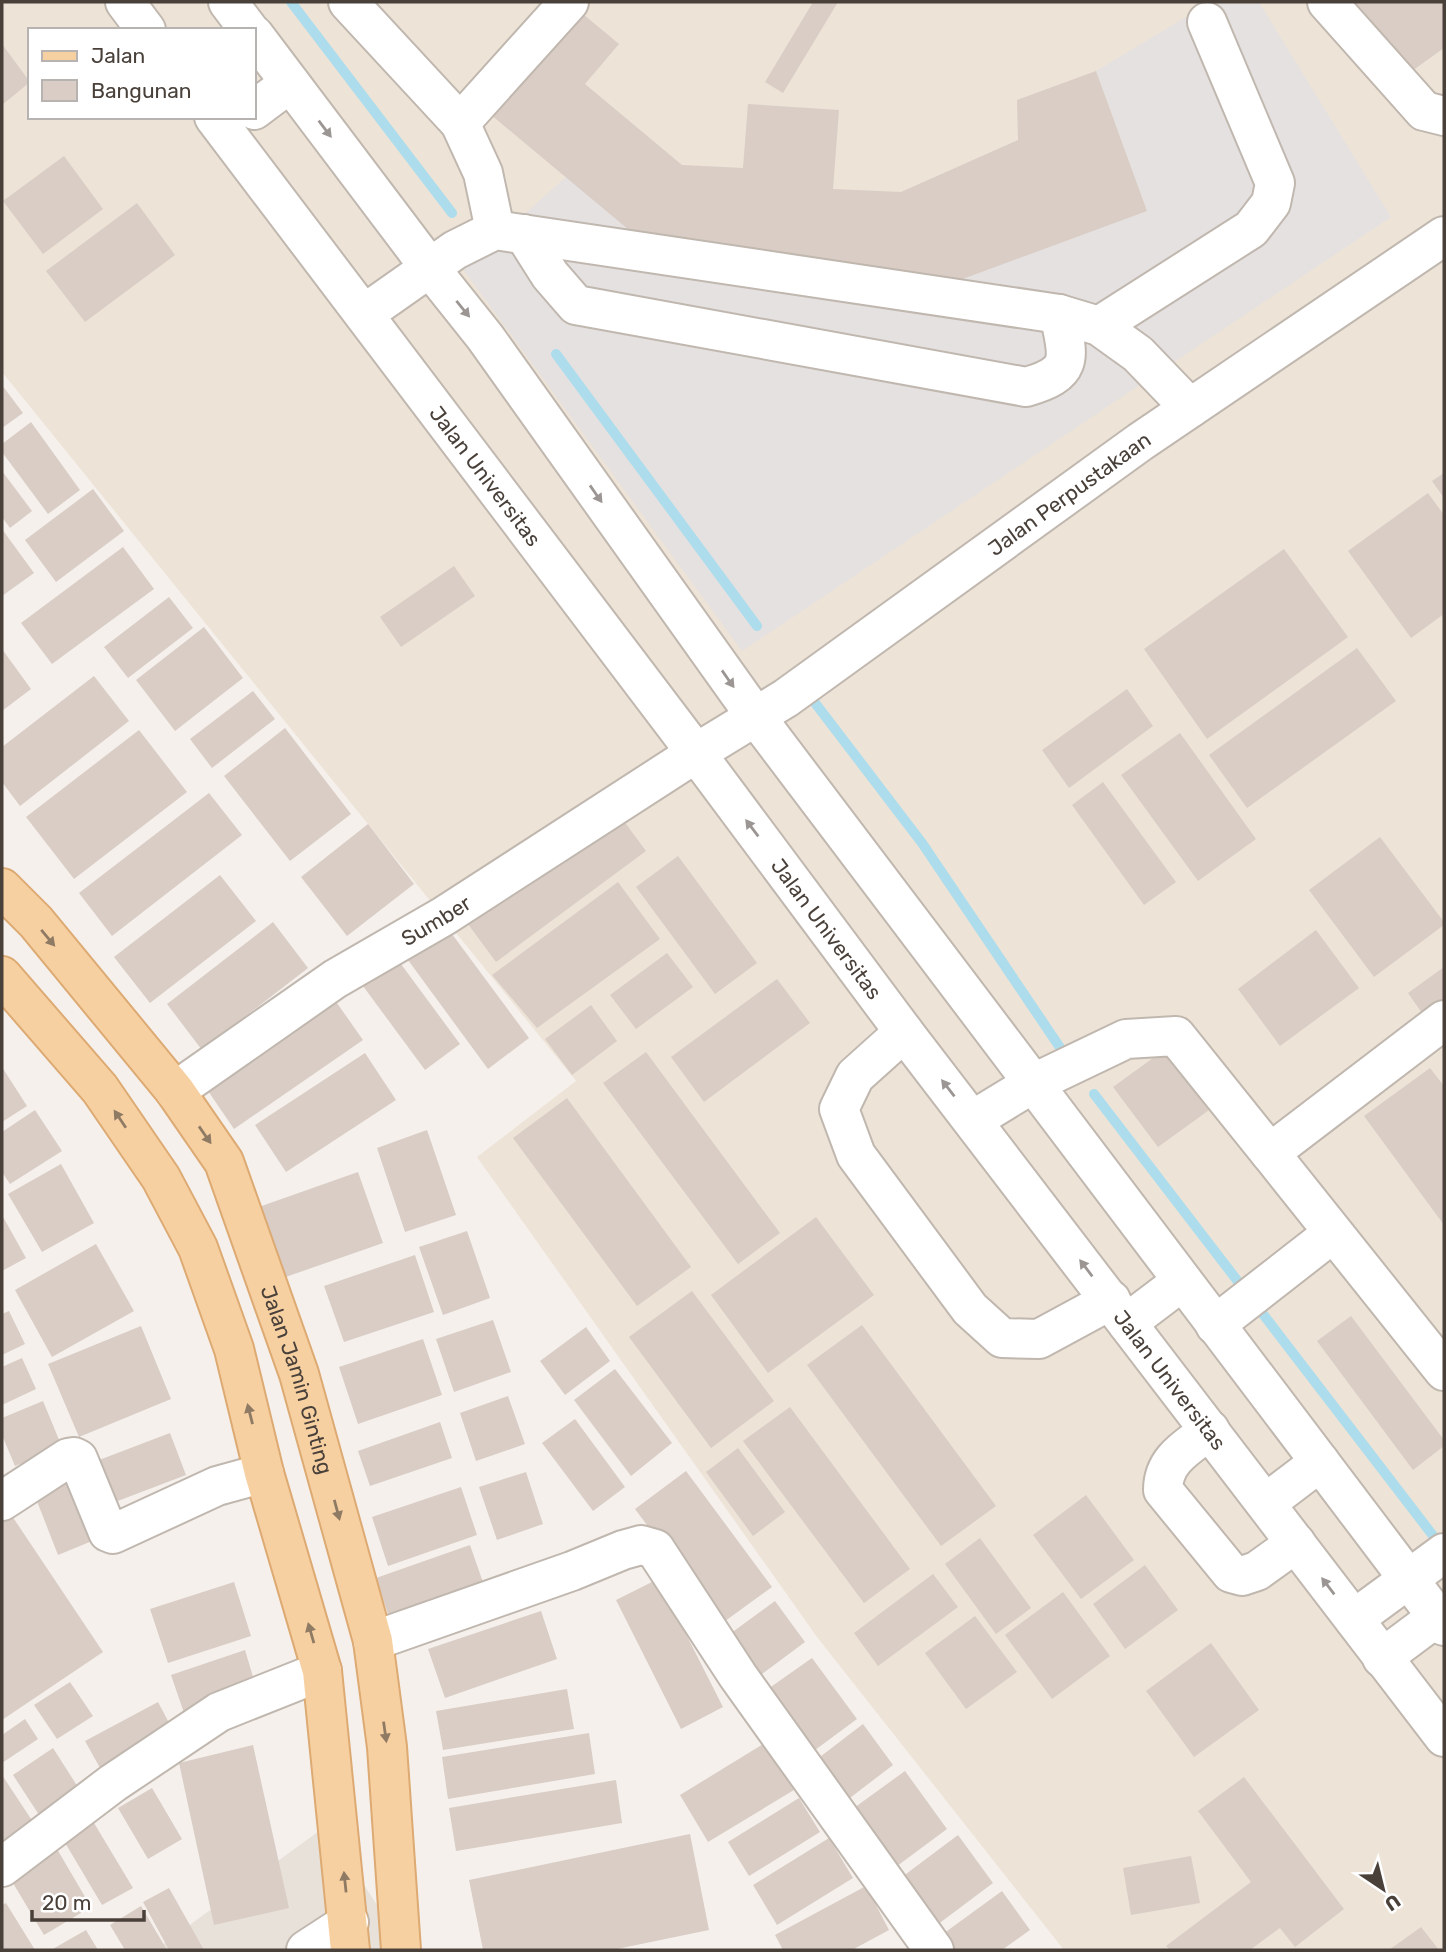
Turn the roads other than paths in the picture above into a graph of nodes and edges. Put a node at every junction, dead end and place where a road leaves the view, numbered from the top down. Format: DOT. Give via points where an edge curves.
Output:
graph roads {
  1 [pos="125,2"];
  2 [pos="228,2"];
  3 [pos="348,2"];
  4 [pos="569,2"];
  5 [pos="1327,2"];
  6 [pos="1207,22"];
  7 [pos="144,28"];
  8 [pos="248,28"];
  9 [pos="256,38"];
  10 [pos="290,83"];
  11 [pos="256,105"];
  12 [pos="1444,116"];
  13 [pos="234,119"];
  14 [pos="460,123"];
  15 [pos="509,232"];
  16 [pos="1444,236"];
  17 [pos="430,268"];
  18 [pos="364,314"];
  19 [pos="1059,314"];
  20 [pos="1099,326"];
  21 [pos="1190,408"];
  22 [pos="756,718"];
  23 [pos="696,753"];
  24 [pos="2,888"];
  25 [pos="2,976"];
  26 [pos="1444,1020"];
  27 [pos="904,1032"];
  28 [pos="1032,1084"];
  29 [pos="175,1091"];
  30 [pos="973,1120"];
  31 [pos="1270,1153"];
  32 [pos="1333,1233"];
  33 [pos="1181,1282"];
  34 [pos="1119,1311"];
  35 [pos="1214,1325"];
  36 [pos="1444,1371"];
  37 [pos="1210,1430"];
  38 [pos="1320,1462"];
  39 [pos="264,1473"];
  40 [pos="2,1501"];
  41 [pos="1266,1503"];
  42 [pos="1296,1543"];
  43 [pos="1444,1553"];
  44 [pos="1406,1579"];
  45 [pos="1354,1619"];
  46 [pos="1441,1622"];
  47 [pos="373,1641"];
  48 [pos="1382,1658"];
  49 [pos="322,1671"];
  50 [pos="1444,1737"];
  51 [pos="2,1867"];
  52 [pos="349,1936"];
  53 [pos="306,1950"];
  54 [pos="401,1950"];
  55 [pos="934,1950"];
  1 -- 7 [label="street"];
  2 -- 8 [label="street"];
  3 -- 14 [label="street"];
  4 -- 14 [label="street"];
  5 -- 12 [label="street" via="1424,111"];
  6 -- 20 [label="street" via="1275,183 1271,203 1251,229"];
  9 -- 10 [label="street"];
  10 -- 11 [label="street"];
  10 -- 17 [label="street, one-way"];
  13 -- 18 [label="street, Jalan Universitas"];
  14 -- 15 [label="street"];
  15 -- 17 [label="street" via="454,250"];
  15 -- 19 [label="street"];
  15 -- 19 [label="street" via="576,305 1026,387 1050,380 1064,367 1066,347"];
  16 -- 21 [label="street, Jalan Perpustakaan"];
  17 -- 18 [label="street"];
  17 -- 22 [label="street, one-way" via="485,337"];
  18 -- 23 [label="street, Jalan Universitas"];
  19 -- 20 [label="street"];
  20 -- 21 [label="street" via="1138,354"];
  21 -- 22 [label="street, Jalan Perpustakaan"];
  22 -- 23 [label="street, Jalan Perpustakaan"];
  22 -- 28 [label="street"];
  27 -- 23 [label="street, Jalan Universitas, one-way"];
  23 -- 29 [label="street, Sumber" via="444,916 335,979"];
  24 -- 29 [label="main road, Jalan Jamin Ginting, one-way" via="36,922"];
  39 -- 25 [label="main road, one-way" via="234,1349 198,1248 161,1178 100,1089"];
  26 -- 31 [label="street"];
  30 -- 27 [label="street, Jalan Universitas, one-way"];
  27 -- 34 [label="street" via="855,1076 839,1109 856,1155 970,1310 1002,1338 1039,1339"];
  28 -- 30 [label="street"];
  28 -- 31 [label="street" via="1126,1039 1176,1036"];
  28 -- 33 [label="street"];
  29 -- 47 [label="main road, Jalan Jamin Ginting, one-way" via="224,1162 299,1374"];
  34 -- 30 [label="street, Jalan Universitas, one-way"];
  31 -- 32 [label="street"];
  32 -- 35 [label="street"];
  32 -- 36 [label="street"];
  33 -- 34 [label="street"];
  33 -- 35 [label="street"];
  34 -- 37 [label="street, Jalan Universitas"];
  35 -- 38 [label="street"];
  37 -- 41 [label="street, Jalan Universitas"];
  37 -- 42 [label="street" via="1172,1459 1163,1476 1163,1490 1231,1573 1242,1576 1257,1571"];
  38 -- 41 [label="street"];
  38 -- 44 [label="street"];
  39 -- 40 [label="street" via="217,1486 113,1534 108,1532 74,1457"];
  49 -- 39 [label="main road, one-way"];
  41 -- 42 [label="street, Jalan Universitas"];
  45 -- 42 [label="street, Jalan Universitas, one-way"];
  43 -- 44 [label="street"];
  44 -- 45 [label="street"];
  44 -- 46 [label="street"];
  45 -- 48 [label="street, Jalan Universitas"];
  46 -- 48 [label="street"];
  47 -- 54 [label="main road, Jalan Jamin Ginting, one-way" via="387,1747"];
  47 -- 55 [label="street" via="623,1550 640,1545 655,1549 738,1676"];
  48 -- 50 [label="street, Jalan Universitas"];
  49 -- 51 [label="street" via="219,1712 113,1783"];
  52 -- 49 [label="main road, one-way"];
  52 -- 53 [label="street"];
}
